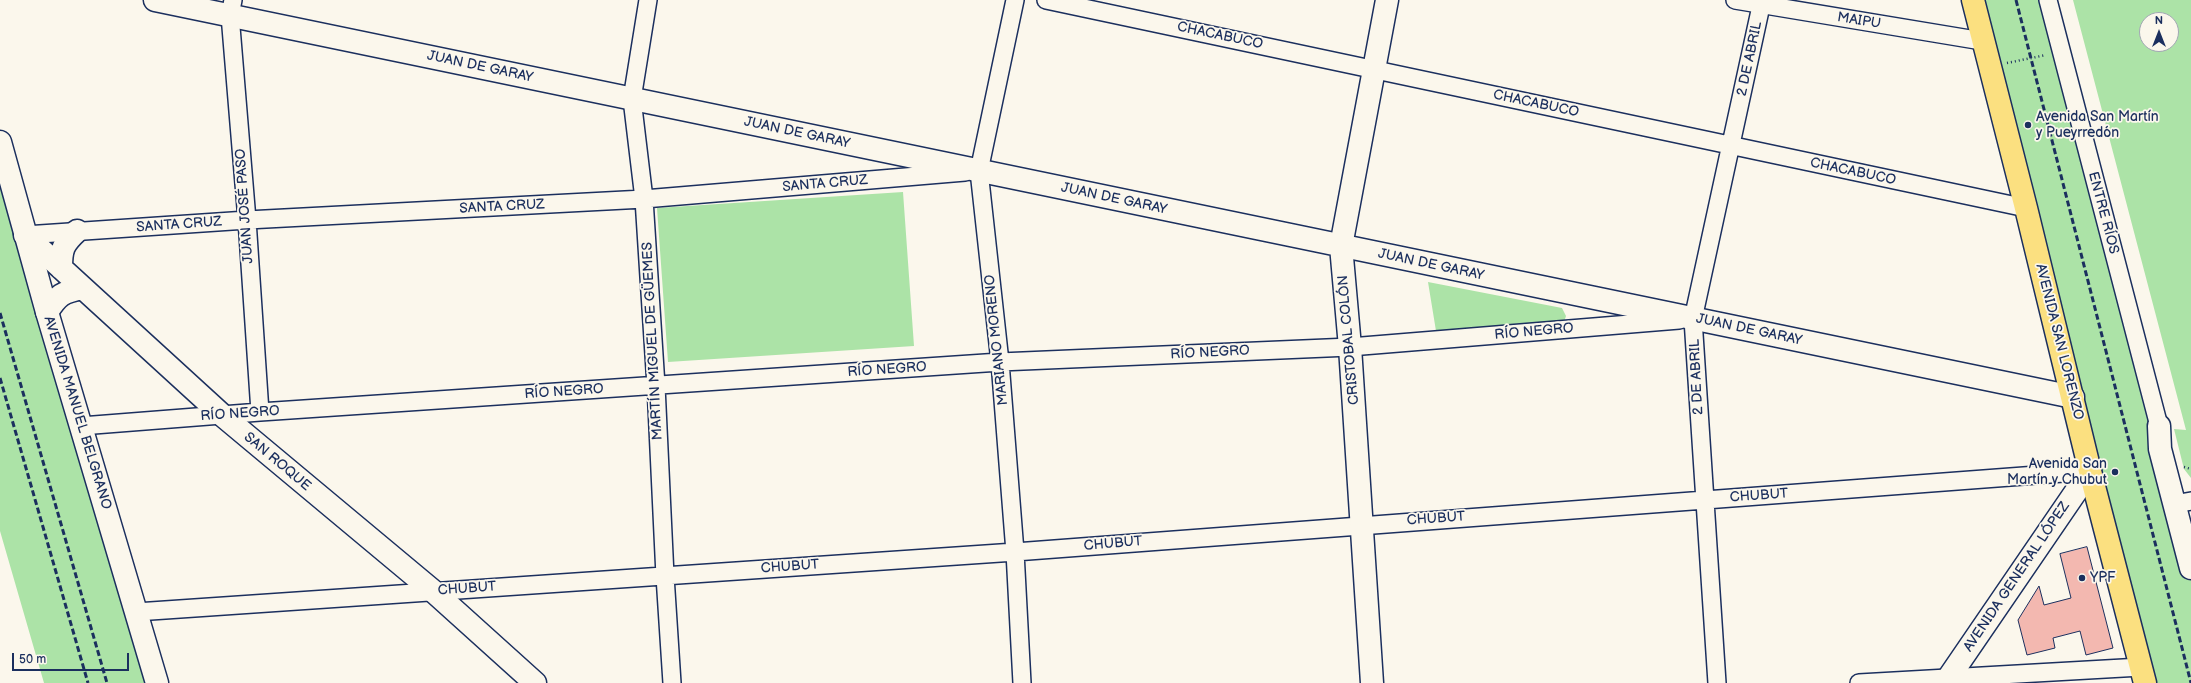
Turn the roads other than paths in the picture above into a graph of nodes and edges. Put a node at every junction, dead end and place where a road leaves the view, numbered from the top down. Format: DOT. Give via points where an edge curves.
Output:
graph roads {
  1 [pos="156,0"];
  2 [pos="648,0"];
  3 [pos="1015,0"];
  4 [pos="1046,0"];
  5 [pos="1387,0"];
  6 [pos="1735,0"];
  7 [pos="1973,0"];
  8 [pos="2048,0"];
  9 [pos="1761,6"];
  10 [pos="231,8"];
  11 [pos="1982,41"];
  12 [pos="1374,69"];
  13 [pos="632,99"];
  14 [pos="0,142"];
  15 [pos="1731,146"];
  16 [pos="979,171"];
  17 [pos="644,199"];
  18 [pos="2026,208"];
  19 [pos="247,220"];
  20 [pos="77,231"];
  21 [pos="25,235"];
  22 [pos="1341,246"];
  23 [pos="61,268"];
  24 [pos="83,288"];
  25 [pos="47,312"];
  26 [pos="1693,319"];
  27 [pos="1350,346"];
  28 [pos="1000,362"];
  29 [pos="656,386"];
  30 [pos="2073,397"];
  31 [pos="260,412"];
  32 [pos="222,415"];
  33 [pos="80,426"];
  34 [pos="2159,426"];
  35 [pos="2090,471"];
  36 [pos="1704,500"];
  37 [pos="2186,505"];
  38 [pos="1362,525"];
  39 [pos="1016,552"];
  40 [pos="2191,568"];
  41 [pos="665,576"];
  42 [pos="433,591"];
  43 [pos="136,612"];
  44 [pos="2143,675"];
  45 [pos="1947,680"];
  46 [pos="157,683"];
  47 [pos="535,683"];
  48 [pos="672,683"];
  49 [pos="1022,683"];
  50 [pos="1372,683"];
  51 [pos="1717,683"];
  52 [pos="1859,683"];
  1 -- 10 [label="street, JUAN DE GARAY"];
  2 -- 13 [label="street, MARTÍN MIGUEL DE GÜEMES"];
  3 -- 16 [label="street, MARIANO MORENO"];
  4 -- 12 [label="street, CHACABUCO"];
  5 -- 12 [label="street, CRISTOBAL COLÓN"];
  6 -- 9 [label="street, MAIPU"];
  7 -- 11 [label="main road, AVENIDA SAN LORENZO"];
  8 -- 34 [label="street, ENTRE RÍOS"];
  9 -- 11 [label="street, MAIPU"];
  9 -- 15 [label="street, 2 DE ABRIL"];
  10 -- 13 [label="street, JUAN DE GARAY"];
  10 -- 19 [label="street, JUAN JOSÉ PASO"];
  11 -- 18 [label="main road, AVENIDA SAN LORENZO"];
  12 -- 15 [label="street, CHACABUCO"];
  12 -- 22 [label="street, CRISTOBAL COLÓN"];
  13 -- 16 [label="street, JUAN DE GARAY"];
  13 -- 17 [label="street, MARTÍN MIGUEL DE GÜEMES"];
  14 -- 21 [label="street, AVENIDA MANUEL BELGRANO"];
  15 -- 18 [label="street, CHACABUCO"];
  15 -- 26 [label="street, 2 DE ABRIL"];
  16 -- 17 [label="street, SANTA CRUZ"];
  16 -- 22 [label="street, JUAN DE GARAY"];
  16 -- 28 [label="street, MARIANO MORENO"];
  17 -- 19 [label="street, SANTA CRUZ"];
  17 -- 29 [label="street, MARTÍN MIGUEL DE GÜEMES"];
  18 -- 30 [label="main road, AVENIDA SAN LORENZO"];
  19 -- 20 [label="street, SANTA CRUZ"];
  19 -- 31 [label="street, JUAN JOSÉ PASO"];
  20 -- 21 [label="street, SANTA CRUZ"];
  20 -- 23 [label="street" via="65,243 61,255"];
  21 -- 23 [label="street, SAN ROQUE"];
  21 -- 25 [label="street, AVENIDA MANUEL BELGRANO"];
  22 -- 26 [label="street, JUAN DE GARAY"];
  22 -- 27 [label="street, CRISTOBAL COLÓN"];
  23 -- 24 [label="street, SAN ROQUE"];
  24 -- 25 [label="street" via="67,291 56,298"];
  24 -- 32 [label="street, SAN ROQUE"];
  25 -- 33 [label="street, AVENIDA MANUEL BELGRANO"];
  26 -- 27 [label="street, RÍO NEGRO"];
  26 -- 30 [label="street, JUAN DE GARAY"];
  26 -- 36 [label="street, 2 DE ABRIL"];
  27 -- 28 [label="street, RÍO NEGRO"];
  27 -- 38 [label="street, CRISTOBAL COLÓN"];
  28 -- 29 [label="street, RÍO NEGRO"];
  28 -- 39 [label="street, MARIANO MORENO"];
  29 -- 31 [label="street, RÍO NEGRO"];
  29 -- 41 [label="street, MARTÍN MIGUEL DE GÜEMES"];
  30 -- 35 [label="main road, AVENIDA SAN LORENZO"];
  31 -- 32 [label="street, RÍO NEGRO"];
  32 -- 33 [label="street, RÍO NEGRO"];
  32 -- 42 [label="street, SAN ROQUE"];
  33 -- 43 [label="street, AVENIDA MANUEL BELGRANO"];
  34 -- 37 [label="street, ENTRE RÍOS" via="2160,449"];
  35 -- 36 [label="street, CHUBUT"];
  35 -- 44 [label="main road, AVENIDA SAN LORENZO"];
  35 -- 45 [label="street, AVENIDA GENERAL LÓPEZ"];
  36 -- 38 [label="street, CHUBUT"];
  36 -- 51 [label="street, 2 DE ABRIL"];
  37 -- 40 [label="street, ENTRE RÍOS"];
  38 -- 39 [label="street, CHUBUT"];
  38 -- 50 [label="street, CRISTOBAL COLÓN"];
  39 -- 41 [label="street, CHUBUT"];
  39 -- 49 [label="street, MARIANO MORENO"];
  41 -- 42 [label="street, CHUBUT"];
  41 -- 48 [label="street, MARTÍN MIGUEL DE GÜEMES"];
  42 -- 43 [label="street, CHUBUT"];
  42 -- 47 [label="street, SAN ROQUE"];
  43 -- 46 [label="street, AVENIDA MANUEL BELGRANO"];
  44 -- 45 [label="street"];
  45 -- 52 [label="street"];
}
